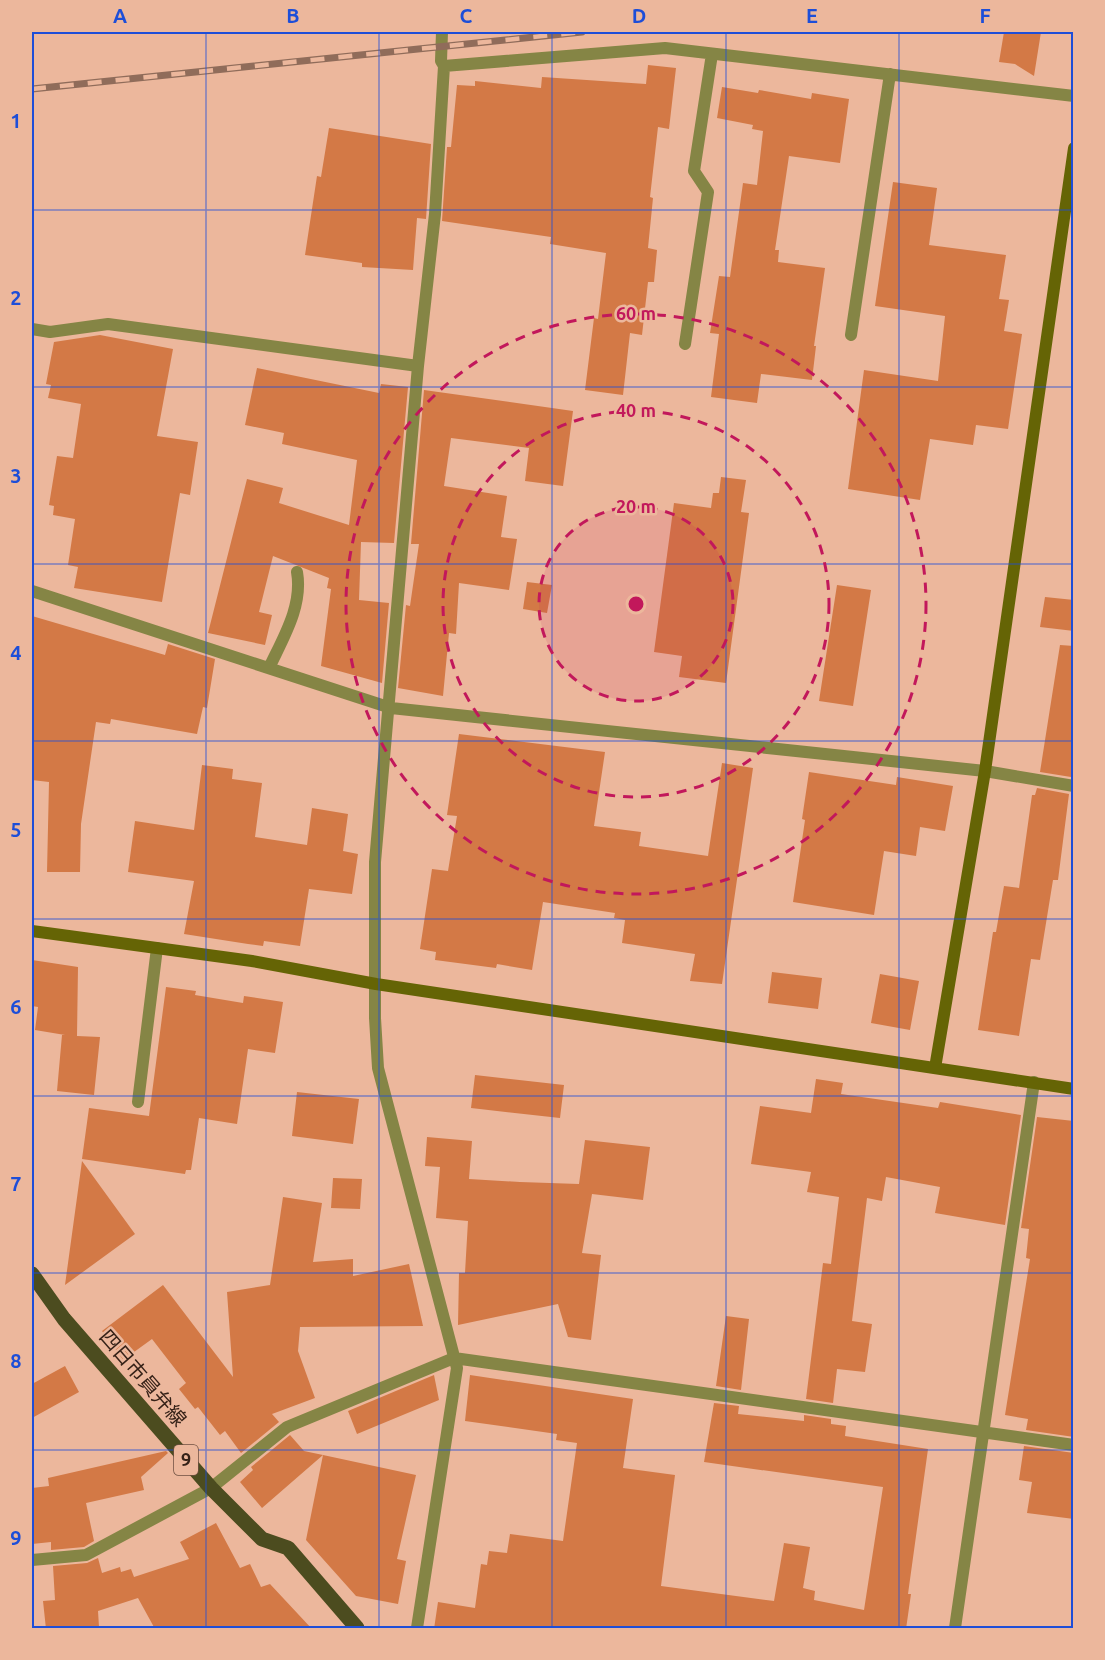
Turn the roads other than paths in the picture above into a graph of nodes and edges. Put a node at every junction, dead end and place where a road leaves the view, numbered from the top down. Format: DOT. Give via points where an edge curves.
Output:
graph roads {
  1 [pos="442,32"];
  2 [pos="712,54"];
  3 [pos="444,66"];
  4 [pos="890,75"];
  5 [pos="1074,96"];
  6 [pos="1074,148"];
  7 [pos="32,329"];
  8 [pos="851,335"];
  9 [pos="685,344"];
  10 [pos="418,366"];
  11 [pos="297,572"];
  12 [pos="32,591"];
  13 [pos="269,668"];
  14 [pos="391,708"];
  15 [pos="985,771"];
  16 [pos="1074,786"];
  17 [pos="32,932"];
  18 [pos="157,948"];
  19 [pos="376,984"];
  20 [pos="935,1068"];
  21 [pos="1034,1082"];
  22 [pos="1074,1089"];
  23 [pos="138,1102"];
  24 [pos="32,1274"];
  25 [pos="454,1358"];
  26 [pos="983,1433"];
  27 [pos="1074,1445"];
  28 [pos="211,1488"];
  29 [pos="32,1560"];
  30 [pos="357,1629"];
  31 [pos="417,1629"];
  32 [pos="955,1629"];
  1 -- 3 [label="street"];
  2 -- 3 [label="street" via="665,48"];
  2 -- 4 [label="street"];
  2 -- 9 [label="street" via="694,171 708,192"];
  3 -- 10 [label="street" via="435,214"];
  4 -- 5 [label="street"];
  4 -- 8 [label="street"];
  6 -- 15 [label="street"];
  7 -- 10 [label="street" via="50,332 108,324"];
  10 -- 14 [label="street"];
  11 -- 13 [label="street" via="294,612"];
  12 -- 13 [label="street"];
  13 -- 14 [label="street"];
  14 -- 15 [label="street"];
  14 -- 19 [label="street" via="375,862"];
  15 -- 16 [label="street"];
  15 -- 20 [label="street"];
  17 -- 18 [label="street"];
  18 -- 19 [label="street"];
  18 -- 23 [label="street"];
  19 -- 20 [label="street"];
  19 -- 25 [label="street" via="378,1068"];
  20 -- 21 [label="street"];
  21 -- 22 [label="street"];
  21 -- 26 [label="street"];
  24 -- 28 [label="main road, 四日市員弁線 / 9" via="64,1319"];
  25 -- 26 [label="street"];
  25 -- 28 [label="street" via="287,1426"];
  25 -- 31 [label="street" via="457,1368"];
  26 -- 27 [label="street"];
  26 -- 32 [label="street"];
  28 -- 29 [label="street" via="86,1555"];
  28 -- 30 [label="main road, 四日市員弁線 / 9" via="262,1539 288,1548"];
}
